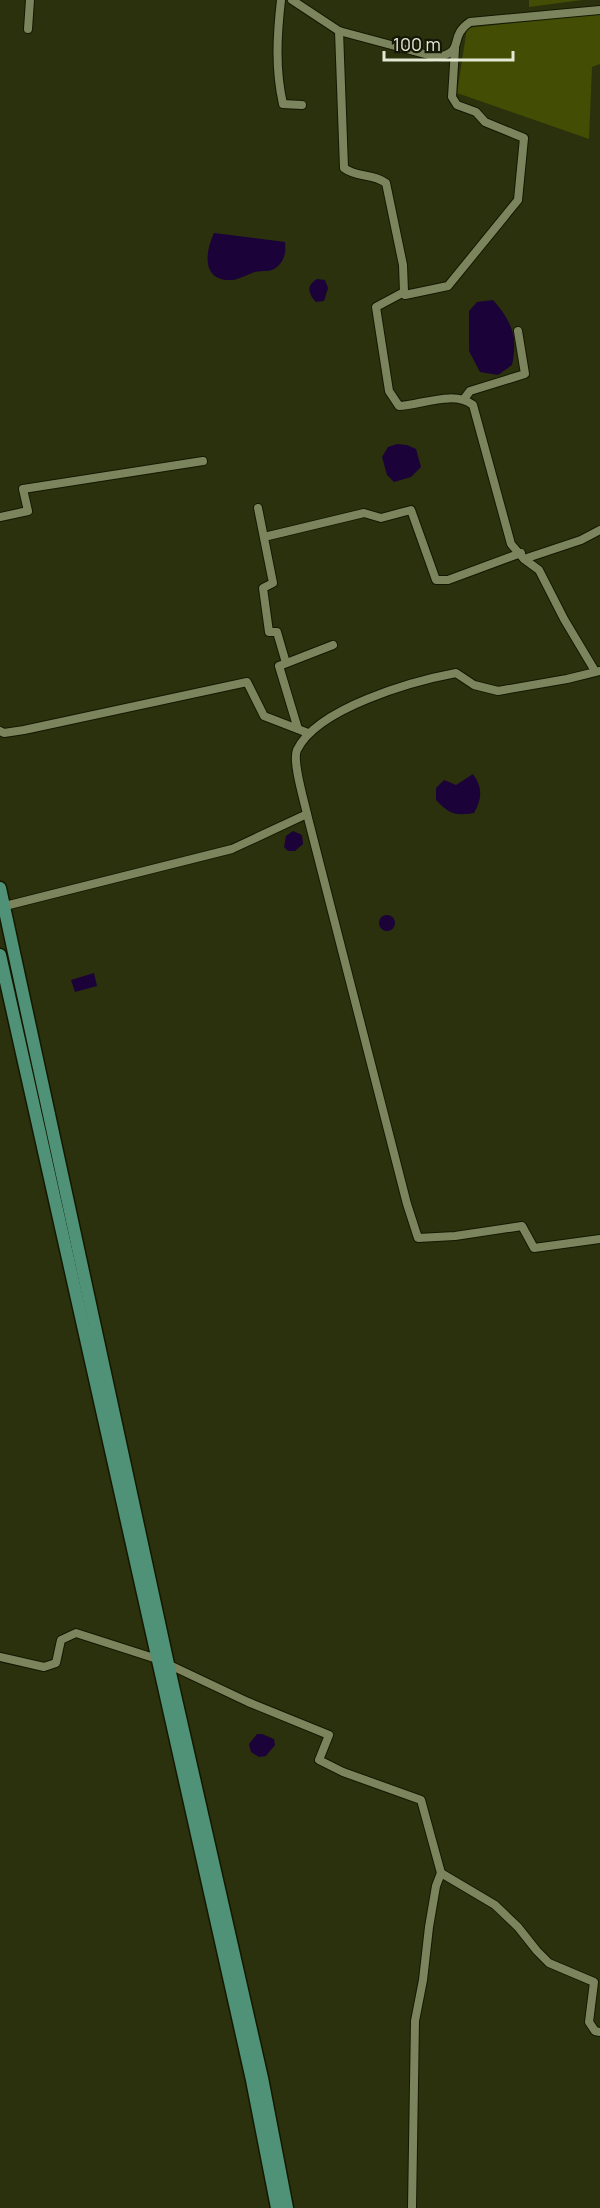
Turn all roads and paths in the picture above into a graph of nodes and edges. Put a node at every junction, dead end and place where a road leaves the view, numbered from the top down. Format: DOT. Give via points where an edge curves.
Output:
graph roads {
  1 [pos="30,0"];
  2 [pos="281,0"];
  3 [pos="292,0"];
  4 [pos="600,10"];
  5 [pos="28,29"];
  6 [pos="339,31"];
  7 [pos="455,49"];
  8 [pos="302,105"];
  9 [pos="405,295"];
  10 [pos="518,331"];
  11 [pos="464,399"];
  12 [pos="203,461"];
  13 [pos="258,508"];
  14 [pos="0,517"];
  15 [pos="600,530"];
  16 [pos="264,537"];
  17 [pos="522,556"];
  18 [pos="333,645"];
  19 [pos="286,663"];
  20 [pos="598,671"];
  21 [pos="298,729"];
  22 [pos="0,731"];
  23 [pos="308,733"];
  24 [pos="307,814"];
  25 [pos="0,888"];
  26 [pos="5,906"];
  27 [pos="4,934"];
  28 [pos="0,955"];
  29 [pos="600,1239"];
  30 [pos="0,1657"];
  31 [pos="163,1661"];
  32 [pos="441,1873"];
  33 [pos="600,2032"];
  34 [pos="277,2208"];
  35 [pos="287,2208"];
  36 [pos="412,2208"];
  1 -- 5 [label="street"];
  2 -- 8 [label="street" via="278,80 284,104"];
  3 -- 6 [label="street"];
  4 -- 7 [label="street" via="470,22 461,27"];
  6 -- 7 [label="street" via="436,57 450,55"];
  6 -- 11 [label="street" via="344,168 354,176 377,177 386,183 403,265 404,292 376,307 389,391 399,406"];
  7 -- 9 [label="street" via="452,97 457,105 524,138 518,200 448,286"];
  10 -- 11 [label="street" via="525,374 470,391"];
  11 -- 17 [label="street" via="473,405 511,544"];
  12 -- 14 [label="street" via="23,489 28,511"];
  13 -- 16 [label="street"];
  15 -- 17 [label="street" via="581,540"];
  16 -- 17 [label="street" via="364,513 381,518 411,510 436,580 448,580"];
  16 -- 19 [label="street" via="273,583 263,588 269,632 278,632"];
  17 -- 20 [label="street" via="539,570 564,619"];
  18 -- 19 [label="street"];
  19 -- 21 [label="street" via="279,666"];
  20 -- 23 [label="street" via="498,691 474,685 456,674 424,679 348,707"];
  21 -- 22 [label="street" via="264,716 247,682 35,728"];
  21 -- 23 [label="street"];
  23 -- 24 [label="street" via="296,752"];
  24 -- 26 [label="street" via="232,849"];
  24 -- 29 [label="street" via="418,1238 522,1226 534,1248"];
  25 -- 26 [label="main road"];
  26 -- 27 [label="main road"];
  27 -- 31 [label="main road"];
  28 -- 31 [label="main road"];
  30 -- 31 [label="street" via="44,1667 56,1663 61,1640 76,1633"];
  31 -- 32 [label="street" via="329,1735 319,1760 421,1800"];
  31 -- 34 [label="main road"];
  31 -- 35 [label="main road" via="262,2078"];
  32 -- 33 [label="street" via="495,1905 549,1963 594,1982 589,2022"];
  32 -- 36 [label="street" via="415,2021"];
}
